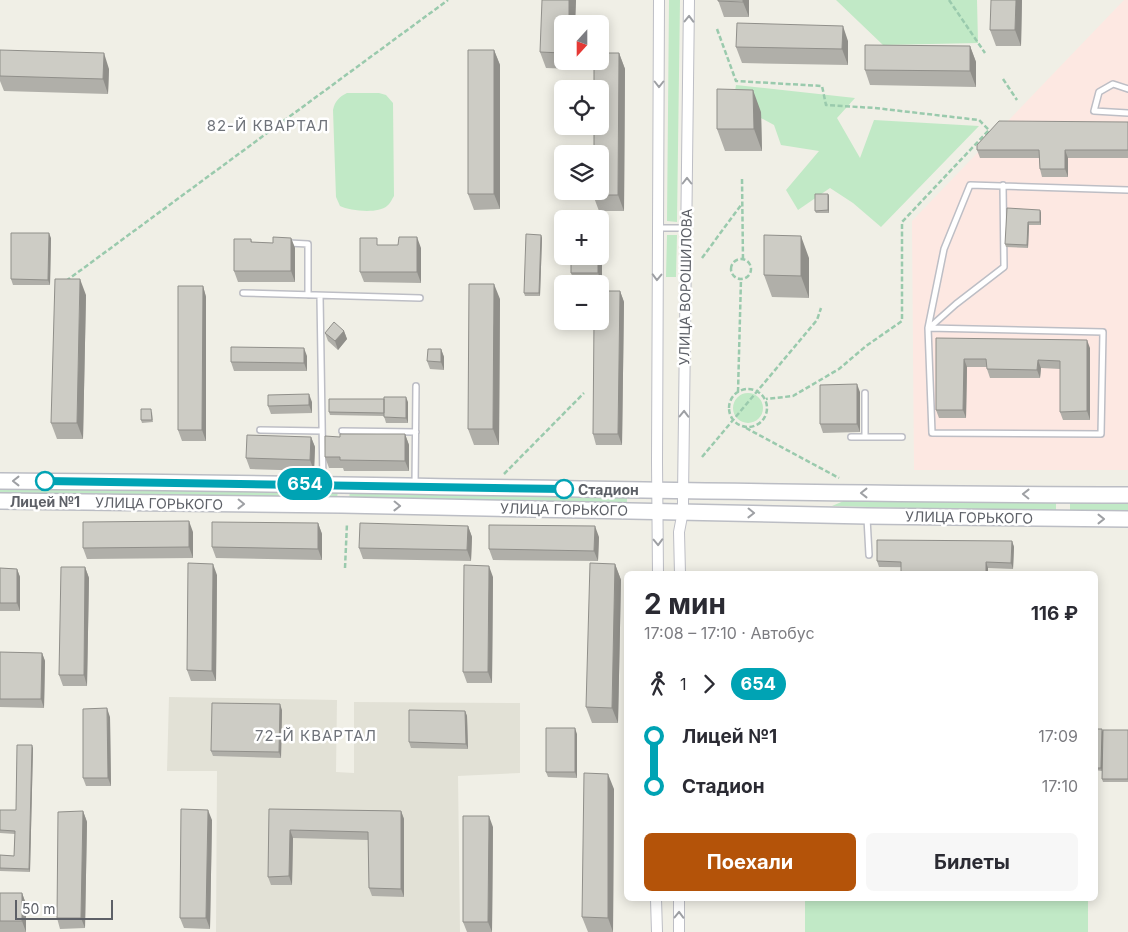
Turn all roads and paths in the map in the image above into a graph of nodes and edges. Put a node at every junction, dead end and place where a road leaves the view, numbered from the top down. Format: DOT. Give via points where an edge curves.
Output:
graph roads {
  1 [pos="448,0"];
  2 [pos="659,0"];
  3 [pos="689,0"];
  4 [pos="949,0"];
  5 [pos="717,29"];
  6 [pos="985,53"];
  7 [pos="1003,80"];
  8 [pos="1128,90"];
  9 [pos="1016,100"];
  10 [pos="1128,113"];
  11 [pos="742,178"];
  12 [pos="1003,185"];
  13 [pos="1128,190"];
  14 [pos="742,204"];
  15 [pos="658,228"];
  16 [pos="686,228"];
  17 [pos="278,243"];
  18 [pos="702,258"];
  19 [pos="743,260"];
  20 [pos="741,279"];
  21 [pos="66,281"];
  22 [pos="243,293"];
  23 [pos="308,295"];
  24 [pos="320,296"];
  25 [pos="420,298"];
  26 [pos="821,308"];
  27 [pos="928,328"];
  28 [pos="416,386"];
  29 [pos="758,391"];
  30 [pos="738,392"];
  31 [pos="584,393"];
  32 [pos="865,393"];
  33 [pos="766,399"];
  34 [pos="734,420"];
  35 [pos="742,426"];
  36 [pos="260,430"];
  37 [pos="322,431"];
  38 [pos="342,431"];
  39 [pos="416,432"];
  40 [pos="850,437"];
  41 [pos="865,437"];
  42 [pos="902,437"];
  43 [pos="702,457"];
  44 [pos="503,475"];
  45 [pos="839,478"];
  46 [pos="0,481"];
  47 [pos="323,484"];
  48 [pos="415,486"];
  49 [pos="657,490"];
  50 [pos="683,491"];
  51 [pos="1075,495"];
  52 [pos="1128,495"];
  53 [pos="0,501"];
  54 [pos="657,510"];
  55 [pos="683,511"];
  56 [pos="867,516"];
  57 [pos="1074,519"];
  58 [pos="1128,519"];
  59 [pos="347,523"];
  60 [pos="869,555"];
  61 [pos="346,568"];
  62 [pos="658,571"];
  63 [pos="680,571"];
  64 [pos="656,901"];
  65 [pos="680,901"];
  66 [pos="657,932"];
  67 [pos="679,932"];
  1 -- 21 [label="path"];
  2 -- 15 [label="street, УЛИЦА ВОРОШИЛОВА, one-way"];
  16 -- 3 [label="street, УЛИЦА ВОРОШИЛОВА, one-way"];
  4 -- 6 [label="path"];
  5 -- 33 [label="path" via="736,81 822,86 826,105 979,120 989,130 902,222 902,321 838,369 793,396"];
  7 -- 9 [label="path"];
  8 -- 10 [label="lane" via="1113,84 1099,92 1094,111"];
  11 -- 14 [label="path"];
  12 -- 13 [label="lane"];
  12 -- 27 [label="lane" via="1004,266"];
  12 -- 27 [label="lane" via="970,184 944,249"];
  14 -- 18 [label="path"];
  14 -- 19 [label="path"];
  15 -- 16 [label="lane"];
  15 -- 49 [label="street, УЛИЦА ВОРОШИЛОВА, one-way"];
  50 -- 16 [label="street, УЛИЦА ВОРОШИЛОВА, one-way"];
  17 -- 23 [label="lane" via="308,244"];
  19 -- 20 [label="path" via="751,269 749,275"];
  19 -- 20 [label="path" via="736,260 730,268 734,277"];
  20 -- 30 [label="path"];
  22 -- 23 [label="lane"];
  23 -- 24 [label="lane"];
  24 -- 25 [label="lane"];
  24 -- 37 [label="lane"];
  26 -- 29 [label="path" via="817,320"];
  27 -- 27 [label="lane" via="932,433 1101,434 1103,332"];
  28 -- 39 [label="lane"];
  29 -- 30 [label="path" via="750,388"];
  29 -- 33 [label="path"];
  29 -- 34 [label="path"];
  30 -- 34 [label="path" via="729,407"];
  31 -- 44 [label="path"];
  32 -- 41 [label="lane"];
  33 -- 35 [label="path" via="765,418 754,426"];
  34 -- 35 [label="path"];
  34 -- 43 [label="path"];
  35 -- 45 [label="path"];
  36 -- 37 [label="lane"];
  37 -- 47 [label="lane"];
  38 -- 39 [label="lane"];
  39 -- 48 [label="lane"];
  40 -- 41 [label="lane"];
  41 -- 42 [label="lane"];
  47 -- 46 [label="main road, УЛИЦА ГОРЬКОГО, one-way"];
  47 -- 48 [label="main road, УЛИЦА ГОРЬКОГО"];
  48 -- 49 [label="main road, УЛИЦА ГОРЬКОГО"];
  49 -- 50 [label="main road, УЛИЦА ГОРЬКОГО"];
  49 -- 54 [label="street, УЛИЦА ВОРОШИЛОВА"];
  51 -- 50 [label="main road, УЛИЦА ГОРЬКОГО, one-way"];
  50 -- 55 [label="street, УЛИЦА ВОРОШИЛОВА"];
  51 -- 52 [label="main road, УЛИЦА ГОРЬКОГО"];
  51 -- 57 [label="main road" via="1065,497 1061,503 1064,514"];
  53 -- 54 [label="main road, УЛИЦА ГОРЬКОГО, one-way"];
  54 -- 55 [label="main road, УЛИЦА ГОРЬКОГО"];
  54 -- 62 [label="street, УЛИЦА ВОРОШИЛОВА, one-way"];
  55 -- 56 [label="main road, УЛИЦА ГОРЬКОГО, one-way"];
  55 -- 63 [label="street, УЛИЦА ВОРОШИЛОВА" via="679,532"];
  56 -- 57 [label="main road, УЛИЦА ГОРЬКОГО"];
  56 -- 60 [label="lane"];
  57 -- 58 [label="main road, УЛИЦА ГОРЬКОГО, one-way"];
  59 -- 61 [label="path"];
  64 -- 66 [label="street"];
  67 -- 65 [label="street, one-way"];
}
